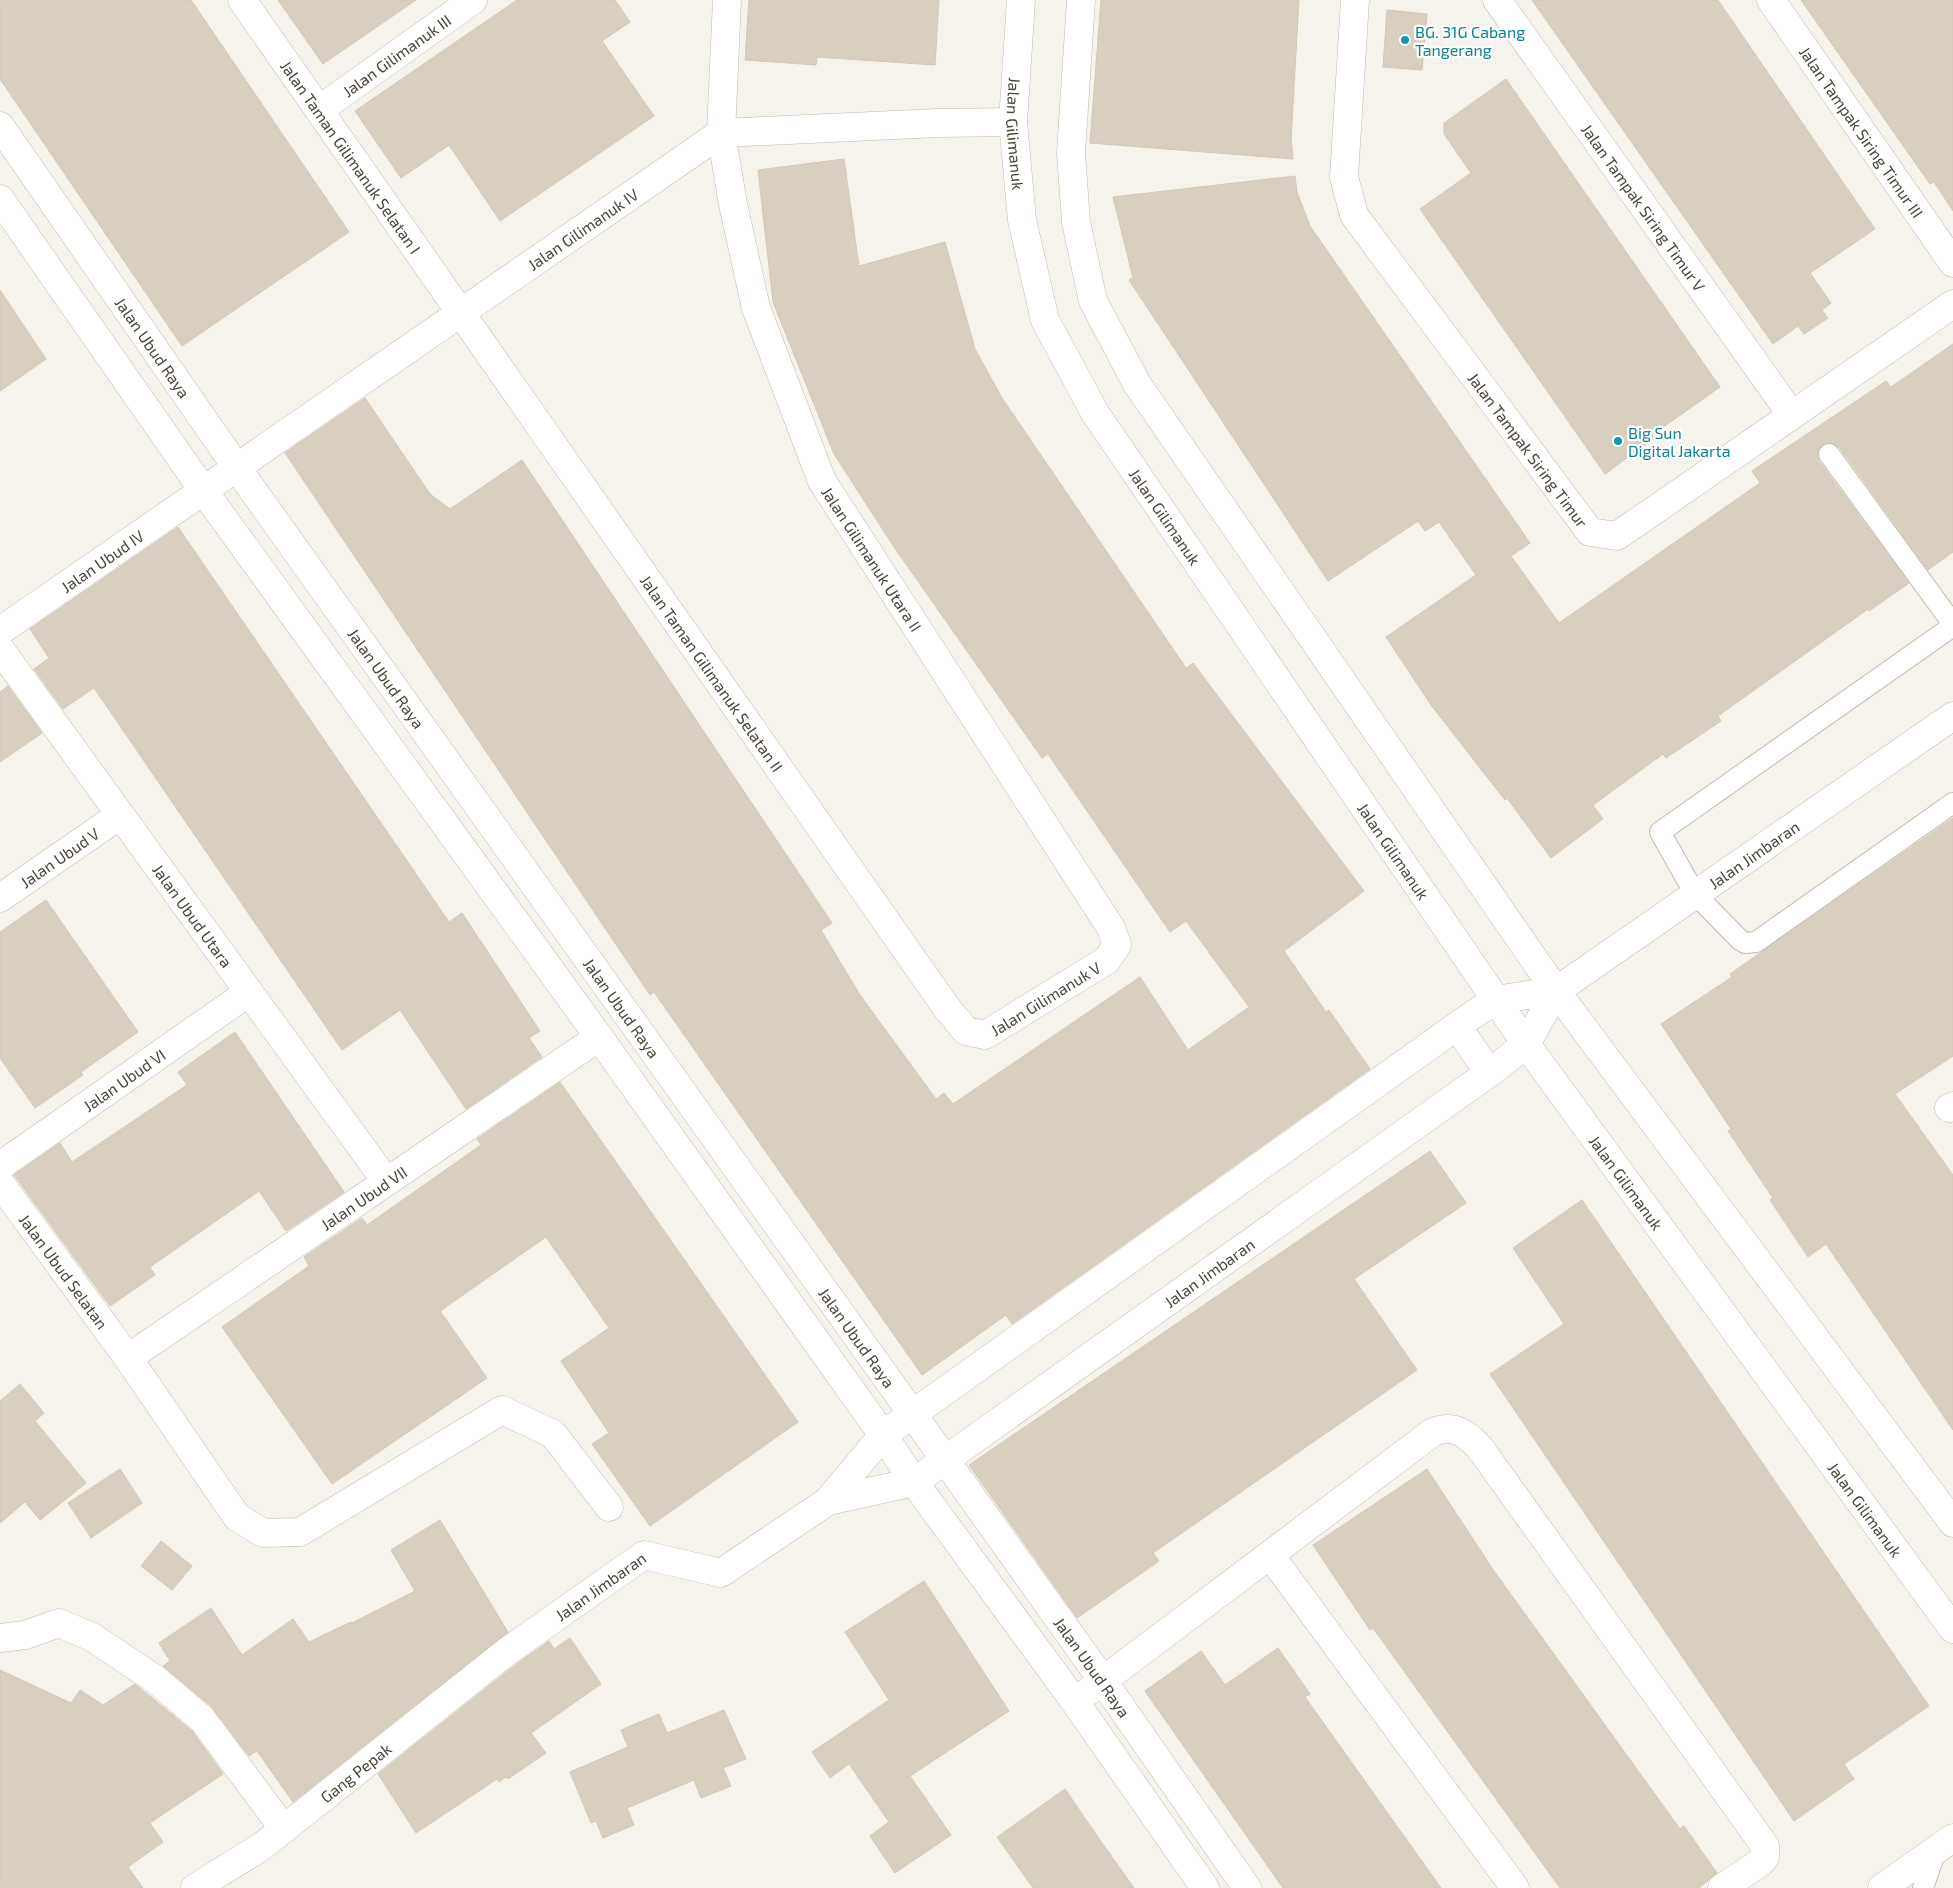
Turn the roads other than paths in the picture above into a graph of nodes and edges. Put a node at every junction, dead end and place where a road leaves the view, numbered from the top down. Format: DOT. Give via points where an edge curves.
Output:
graph roads {
  1 [pos="242,0"];
  2 [pos="473,0"];
  3 [pos="727,0"];
  4 [pos="1021,0"];
  5 [pos="1080,0"];
  6 [pos="1355,0"];
  7 [pos="1498,0"];
  8 [pos="1771,0"];
  9 [pos="319,110"];
  10 [pos="1013,122"];
  11 [pos="0,126"];
  12 [pos="721,133"];
  13 [pos="0,199"];
  14 [pos="1953,263"];
  15 [pos="1953,304"];
  16 [pos="460,313"];
  17 [pos="1791,414"];
  18 [pos="1829,454"];
  19 [pos="237,468"];
  20 [pos="203,490"];
  21 [pos="1953,625"];
  22 [pos="0,631"];
  23 [pos="0,650"];
  24 [pos="1953,716"];
  25 [pos="1953,803"];
  26 [pos="120,815"];
  27 [pos="1696,894"];
  28 [pos="0,898"];
  29 [pos="1117,945"];
  30 [pos="1556,991"];
  31 [pos="249,992"];
  32 [pos="1495,1000"];
  33 [pos="1456,1026"];
  34 [pos="966,1031"];
  35 [pos="599,1037"];
  36 [pos="1526,1044"];
  37 [pos="1489,1073"];
  38 [pos="0,1166"];
  39 [pos="386,1181"];
  40 [pos="0,1183"];
  41 [pos="128,1358"];
  42 [pos="876,1366"];
  43 [pos="849,1388"];
  44 [pos="912,1415"];
  45 [pos="883,1435"];
  46 [pos="944,1460"];
  47 [pos="914,1482"];
  48 [pos="828,1501"];
  49 [pos="609,1508"];
  50 [pos="1953,1523"];
  51 [pos="1270,1555"];
  52 [pos="1953,1629"];
  53 [pos="0,1638"];
  54 [pos="509,1650"];
  55 [pos="1103,1681"];
  56 [pos="1075,1702"];
  57 [pos="284,1829"];
  58 [pos="1944,1844"];
  59 [pos="195,1888"];
  60 [pos="1204,1888"];
  61 [pos="1247,1888"];
  62 [pos="1515,1888"];
  63 [pos="1722,1888"];
  64 [pos="1882,1888"];
  65 [pos="1923,1888"];
  1 -- 9 [label="street, Jalan Taman Gilimanuk Selatan I"];
  2 -- 9 [label="street, Jalan Gilimanuk III"];
  3 -- 12 [label="street, Jalan Gilimanuk Utara II"];
  4 -- 10 [label="street, Jalan Gilimanuk"];
  5 -- 30 [label="street" via="1071,153 1076,222 1093,301 1137,384"];
  6 -- 17 [label="street, Jalan Tampak Siring Timur" via="1344,177 1354,215 1590,532 1617,536"];
  7 -- 17 [label="street, Jalan Tampak Siring Timur V"];
  8 -- 14 [label="street, Jalan Tampak Siring Timur III"];
  9 -- 16 [label="street, Jalan Taman Gilimanuk Selatan I"];
  10 -- 12 [label="street"];
  10 -- 32 [label="street, Jalan Gilimanuk" via="1022,220 1045,320 1095,413"];
  11 -- 19 [label="street, Jalan Ubud Raya"];
  12 -- 16 [label="street, Jalan Gilimanuk IV"];
  12 -- 29 [label="street, Jalan Gilimanuk Utara II" via="756,308 822,481 1110,928"];
  13 -- 20 [label="street"];
  15 -- 17 [label="street, Jalan Tampak Siring Timur"];
  16 -- 19 [label="street, Jalan Gilimanuk IV"];
  16 -- 34 [label="street, Jalan Taman Gilimanuk Selatan II" via="946,1007"];
  18 -- 21 [label="lane"];
  19 -- 20 [label="street, Jalan Gilimanuk IV"];
  19 -- 42 [label="street, Jalan Ubud Raya"];
  20 -- 22 [label="street, Jalan Ubud IV"];
  20 -- 35 [label="street"];
  21 -- 27 [label="lane" via="1660,832"];
  23 -- 26 [label="street, Jalan Ubud Utara"];
  24 -- 27 [label="street, Jalan Jimbaran"];
  25 -- 27 [label="lane" via="1756,942 1740,940"];
  26 -- 28 [label="street, Jalan Ubud V"];
  26 -- 31 [label="street, Jalan Ubud Utara"];
  27 -- 30 [label="street, Jalan Jimbaran"];
  29 -- 34 [label="street, Jalan Gilimanuk V" via="1107,960 986,1035"];
  30 -- 32 [label="street, Jalan Jimbaran"];
  30 -- 36 [label="street, Jalan Jimbaran"];
  30 -- 50 [label="street"];
  31 -- 38 [label="street, Jalan Ubud VI"];
  31 -- 39 [label="street, Jalan Ubud Utara"];
  32 -- 33 [label="street, Jalan Jimbaran"];
  32 -- 36 [label="street, Jalan Gilimanuk"];
  33 -- 37 [label="street"];
  33 -- 44 [label="street, Jalan Jimbaran"];
  35 -- 39 [label="street, Jalan Ubud VII"];
  35 -- 43 [label="street"];
  36 -- 37 [label="street, Jalan Jimbaran"];
  36 -- 52 [label="street, Jalan Gilimanuk"];
  37 -- 46 [label="street, Jalan Jimbaran"];
  39 -- 41 [label="street, Jalan Ubud VII"];
  40 -- 41 [label="street, Jalan Ubud Selatan"];
  41 -- 49 [label="street, Jalan Ubud Selatan" via="237,1517 263,1533 300,1532 502,1410 553,1434"];
  42 -- 43 [label="street"];
  42 -- 44 [label="street, Jalan Ubud Raya"];
  43 -- 45 [label="street"];
  44 -- 45 [label="street, Jalan Jimbaran"];
  44 -- 46 [label="street, Jalan Ubud Raya"];
  45 -- 47 [label="street"];
  45 -- 48 [label="street, Jalan Jimbaran"];
  46 -- 47 [label="street, Jalan Jimbaran"];
  46 -- 55 [label="street, Jalan Ubud Raya"];
  47 -- 48 [label="street, Jalan Jimbaran"];
  47 -- 56 [label="street"];
  48 -- 54 [label="street, Jalan Jimbaran" via="721,1574 644,1555"];
  51 -- 55 [label="street"];
  51 -- 62 [label="street"];
  51 -- 63 [label="street" via="1433,1432 1444,1428 1458,1430 1468,1436 1480,1448 1765,1846 1765,1857 1761,1862"];
  53 -- 57 [label="street" via="25,1635 58,1623 92,1637 155,1679 202,1719"];
  54 -- 57 [label="street, Gang Pepak"];
  55 -- 56 [label="street"];
  55 -- 61 [label="street, Jalan Ubud Raya"];
  56 -- 60 [label="street"];
  57 -- 59 [label="street, Gang Pepak"];
  58 -- 64 [label="street"];
  58 -- 65 [label="lane"];
}
